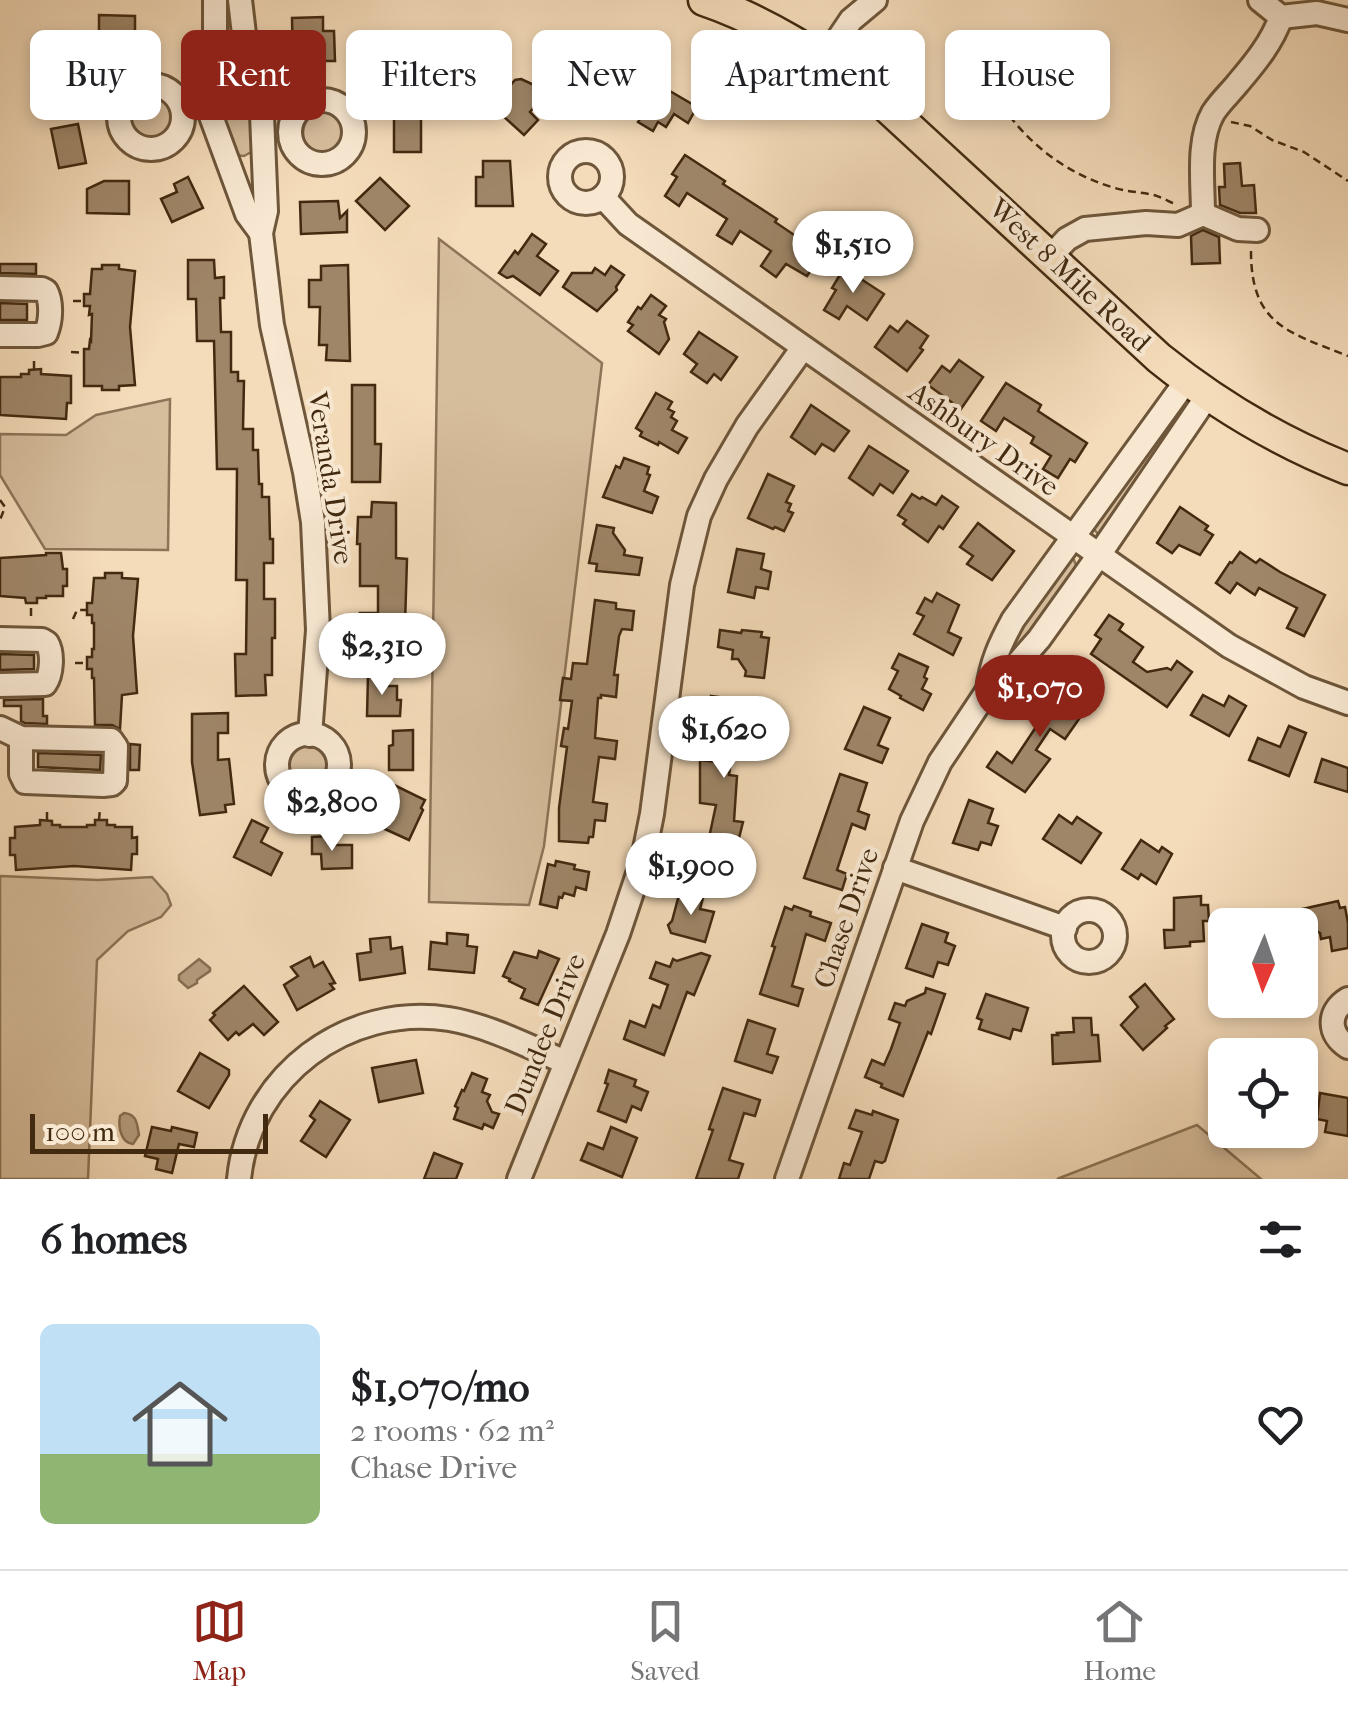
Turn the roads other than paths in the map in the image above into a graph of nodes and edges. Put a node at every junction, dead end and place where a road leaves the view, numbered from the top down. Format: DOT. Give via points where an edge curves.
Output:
graph roads {
  1 [pos="215,0"];
  2 [pos="240,0"];
  3 [pos="704,0"];
  4 [pos="875,0"];
  5 [pos="1260,0"];
  6 [pos="1281,17"];
  7 [pos="1348,20"];
  8 [pos="215,30"];
  9 [pos="244,30"];
  10 [pos="770,30"];
  11 [pos="845,30"];
  12 [pos="212,120"];
  13 [pos="262,120"];
  14 [pos="901,120"];
  15 [pos="290,136"];
  16 [pos="264,148"];
  17 [pos="228,165"];
  18 [pos="603,198"];
  19 [pos="1203,214"];
  20 [pos="261,233"];
  21 [pos="1254,236"];
  22 [pos="1051,256"];
  23 [pos="0,288"];
  24 [pos="0,335"];
  25 [pos="802,348"];
  26 [pos="1197,387"];
  27 [pos="1348,469"];
  28 [pos="1073,537"];
  29 [pos="1100,555"];
  30 [pos="0,639"];
  31 [pos="0,685"];
  32 [pos="988,690"];
  33 [pos="1348,702"];
  34 [pos="310,735"];
  35 [pos="895,868"];
  36 [pos="1064,928"];
  37 [pos="1348,999"];
  38 [pos="1348,1047"];
  39 [pos="565,1062"];
  40 [pos="240,1179"];
  41 [pos="519,1179"];
  42 [pos="788,1179"];
  1 -- 8 [label="street, Veranda Drive"];
  2 -- 9 [label="street, Veranda Drive"];
  3 -- 10 [label="main road, West 8 Mile Road"];
  4 -- 11 [label="street"];
  5 -- 6 [label="street"];
  6 -- 7 [label="street"];
  6 -- 19 [label="street" via="1208,125"];
  12 -- 17 [label="street, Veranda Drive"];
  13 -- 16 [label="street, Veranda Drive"];
  14 -- 22 [label="main road, West 8 Mile Road"];
  15 -- 16 [label="street"];
  16 -- 17 [label="street"];
  16 -- 20 [label="street, Veranda Drive"];
  17 -- 20 [label="street, Veranda Drive"];
  18 -- 25 [label="street, Ashbury Drive" via="628,224"];
  19 -- 21 [label="street"];
  19 -- 22 [label="street" via="1178,225 1085,229"];
  20 -- 34 [label="street, Veranda Drive" via="272,326 313,522 318,630"];
  22 -- 26 [label="main road, West 8 Mile Road"];
  23 -- 24 [label="street" via="46,291 49,311 43,335"];
  25 -- 28 [label="street, Ashbury Drive"];
  25 -- 39 [label="street, Dundee Drive" via="747,426 699,516 682,584 643,859"];
  26 -- 27 [label="main road, West 8 Mile Road" via="1283,440"];
  26 -- 28 [label="street, Chase Drive"];
  26 -- 29 [label="street, Chase Drive"];
  28 -- 29 [label="street, Ashbury Drive"];
  28 -- 32 [label="street, Chase Drive" via="1004,637"];
  29 -- 32 [label="street, Chase Drive" via="1039,640"];
  29 -- 33 [label="street, Ashbury Drive" via="1228,646 1304,687"];
  30 -- 31 [label="street" via="42,640 50,652 45,684"];
  32 -- 35 [label="street, Chase Drive" via="940,762"];
  35 -- 36 [label="street"];
  35 -- 42 [label="street, Chase Drive"];
  37 -- 38 [label="street" via="1335,1011 1332,1026"];
  39 -- 40 [label="street" via="448,1018 360,1027 321,1046 279,1083 250,1133"];
  39 -- 41 [label="street, Dundee Drive"];
}
